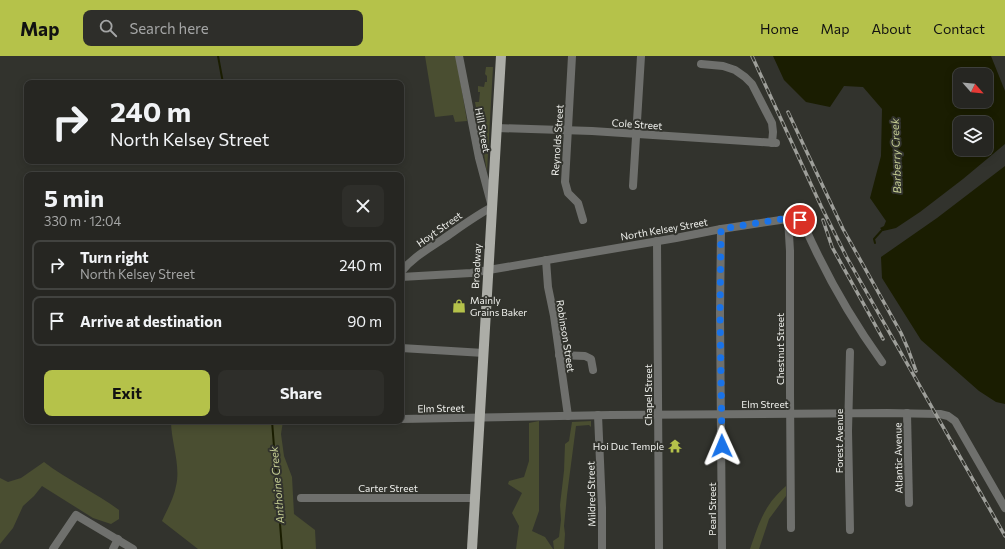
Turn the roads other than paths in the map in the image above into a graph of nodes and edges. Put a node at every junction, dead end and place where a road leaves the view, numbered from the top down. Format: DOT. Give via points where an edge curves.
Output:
graph roads {
  1 [pos="459,56"];
  2 [pos="500,56"];
  3 [pos="572,56"];
  4 [pos="641,56"];
  5 [pos="701,64"];
  6 [pos="497,128"];
  7 [pos="568,131"];
  8 [pos="636,134"];
  9 [pos="633,186"];
  10 [pos="492,206"];
  11 [pos="788,218"];
  12 [pos="583,220"];
  13 [pos="721,229"];
  14 [pos="657,241"];
  15 [pos="546,260"];
  16 [pos="404,268"];
  17 [pos="488,270"];
  18 [pos="404,277"];
  19 [pos="404,348"];
  20 [pos="850,352"];
  21 [pos="484,353"];
  22 [pos="559,355"];
  23 [pos="882,362"];
  24 [pos="593,370"];
  25 [pos="907,413"];
  26 [pos="722,414"];
  27 [pos="790,414"];
  28 [pos="849,414"];
  29 [pos="598,415"];
  30 [pos="568,416"];
  31 [pos="658,416"];
  32 [pos="480,417"];
  33 [pos="404,419"];
  34 [pos="301,498"];
  35 [pos="476,498"];
  36 [pos="909,503"];
  37 [pos="1005,508"];
  38 [pos="791,528"];
  39 [pos="850,530"];
  40 [pos="118,539"];
  41 [pos="53,549"];
  42 [pos="113,549"];
  43 [pos="133,549"];
  44 [pos="472,549"];
  45 [pos="602,549"];
  46 [pos="659,549"];
  47 [pos="722,549"];
  1 -- 10 [label="street, Hill Street" via="479,158"];
  2 -- 6 [label="main road, Broadway"];
  3 -- 7 [label="street, Reynolds Street"];
  4 -- 8 [label="street"];
  5 -- 8 [label="street, Cole Street" via="736,70 752,84 772,123 774,143"];
  6 -- 7 [label="street, Cole Street"];
  6 -- 10 [label="main road, Broadway"];
  7 -- 8 [label="street, Cole Street"];
  7 -- 12 [label="street, Reynolds Street" via="565,186 568,194 578,203"];
  8 -- 9 [label="street"];
  10 -- 16 [label="street, Hoyt Street" via="424,251"];
  10 -- 17 [label="main road, Broadway"];
  11 -- 13 [label="street, North Kelsey Street"];
  11 -- 23 [label="street" via="800,220 804,225 839,296 860,332"];
  11 -- 27 [label="street, Chestnut Street"];
  13 -- 14 [label="street, North Kelsey Street"];
  13 -- 26 [label="street, Pearl Street"];
  14 -- 15 [label="street, North Kelsey Street"];
  14 -- 31 [label="street, Chapel Street"];
  15 -- 17 [label="street, North Kelsey Street"];
  15 -- 22 [label="street, Robinson Street"];
  17 -- 18 [label="street, North Kelsey Street"];
  17 -- 21 [label="main road, Broadway"];
  19 -- 21 [label="street"];
  20 -- 28 [label="street, Forest Avenue"];
  21 -- 32 [label="main road, Broadway"];
  22 -- 24 [label="street" via="585,356 591,359"];
  22 -- 30 [label="street, Robinson Street"];
  25 -- 28 [label="street, Elm Street"];
  25 -- 36 [label="street, Atlantic Avenue"];
  25 -- 37 [label="street, Elm Street" via="940,414 955,421"];
  26 -- 27 [label="street, Elm Street"];
  26 -- 31 [label="street, Elm Street"];
  26 -- 47 [label="street, Pearl Street"];
  27 -- 28 [label="street, Elm Street"];
  27 -- 38 [label="street, Chestnut Street"];
  28 -- 39 [label="street, Forest Avenue"];
  29 -- 30 [label="street, Elm Street"];
  29 -- 31 [label="street, Elm Street"];
  29 -- 45 [label="street, Mildred Street"];
  30 -- 32 [label="street, Elm Street"];
  31 -- 46 [label="street, Chapel Street"];
  32 -- 33 [label="street, Elm Street"];
  32 -- 35 [label="main road, Broadway"];
  34 -- 35 [label="street, Carter Street"];
  35 -- 44 [label="main road, Broadway"];
  40 -- 41 [label="street" via="76,515"];
  40 -- 42 [label="street"];
  40 -- 43 [label="street"];
}
